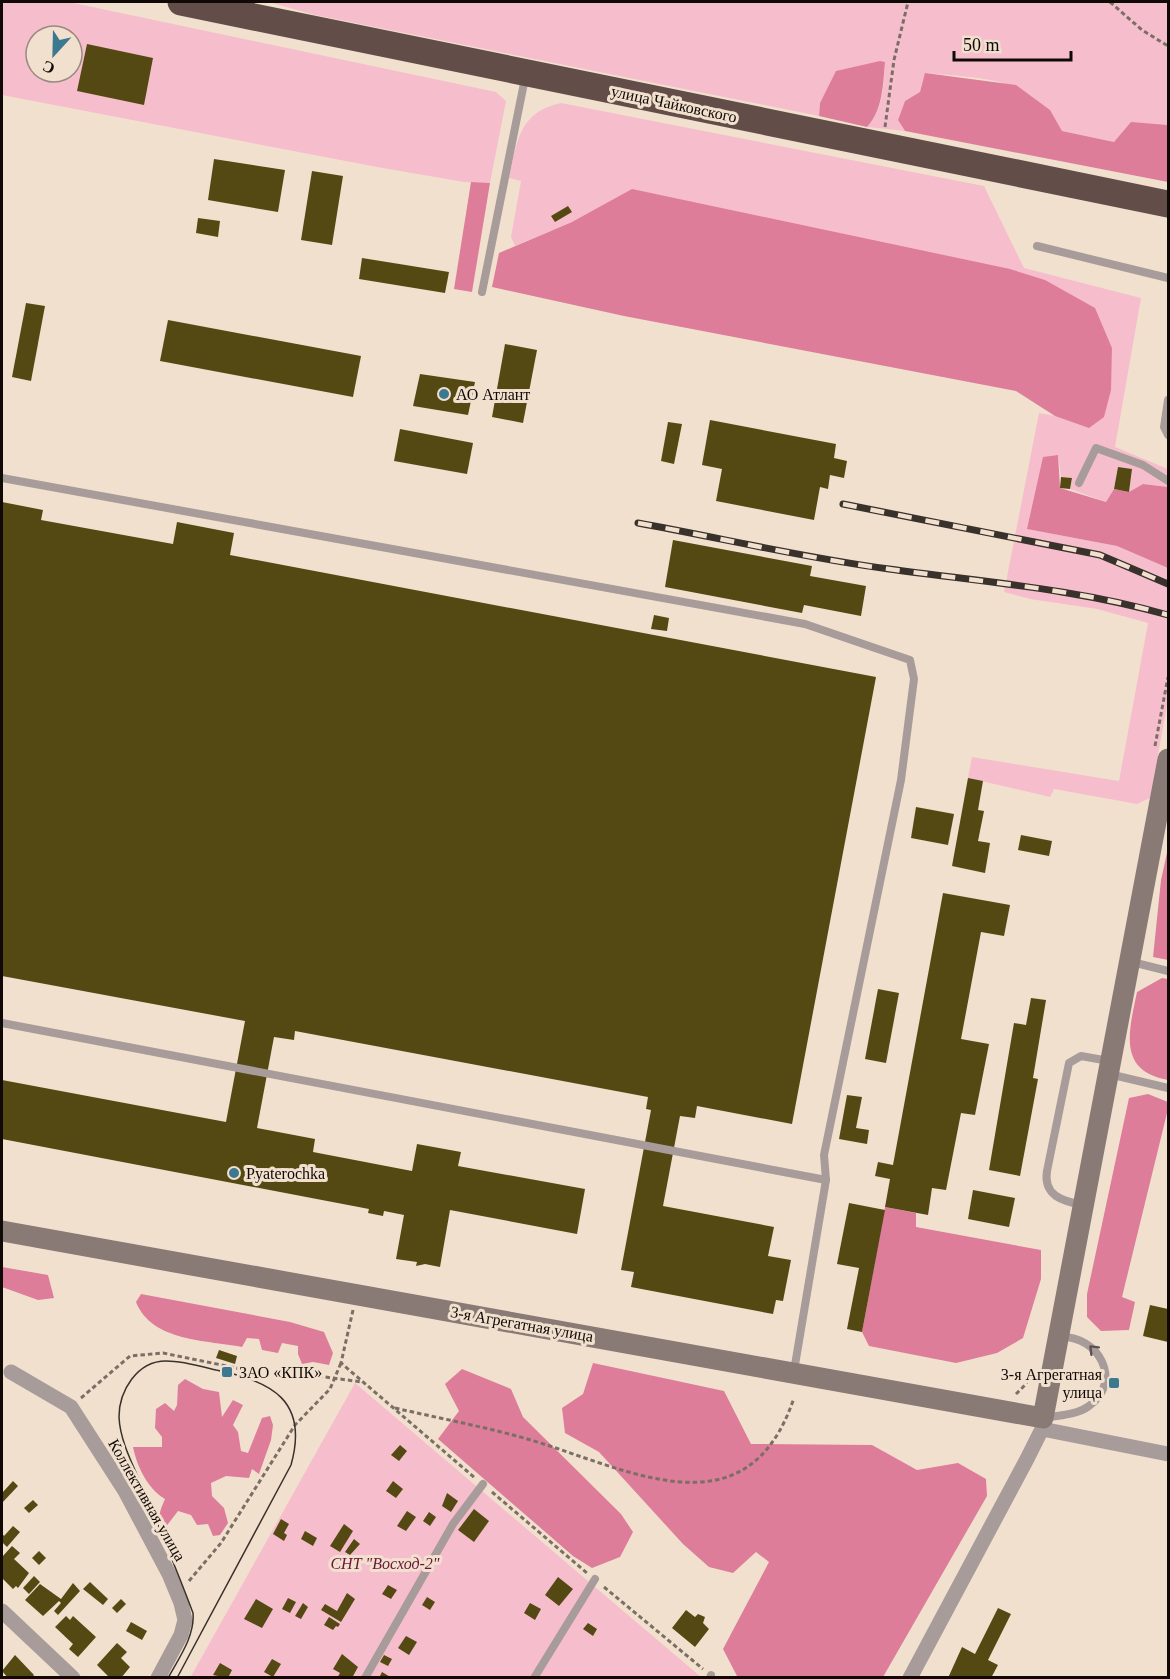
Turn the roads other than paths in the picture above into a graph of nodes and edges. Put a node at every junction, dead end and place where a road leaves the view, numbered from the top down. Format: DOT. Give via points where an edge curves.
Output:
graph roads {
  1 [pos="181,2"];
  2 [pos="526,73"];
  3 [pos="1168,204"];
  4 [pos="1037,246"];
  5 [pos="1168,278"];
  6 [pos="482,292"];
  7 [pos="1168,400"];
  8 [pos="1168,435"];
  9 [pos="2,478"];
  10 [pos="1168,481"];
  11 [pos="1079,483"];
  12 [pos="1168,759"];
  13 [pos="1129,961"];
  14 [pos="1168,971"];
  15 [pos="2,1023"];
  16 [pos="1108,1068"];
  17 [pos="1168,1088"];
  18 [pos="826,1180"];
  19 [pos="1084,1205"];
  20 [pos="2,1231"];
  21 [pos="1060,1337"];
  22 [pos="11,1372"];
  23 [pos="794,1372"];
  24 [pos="1042,1423"];
  25 [pos="1168,1454"];
  26 [pos="483,1484"];
  27 [pos="595,1580"];
  28 [pos="2,1611"];
  29 [pos="65,1675"];
  30 [pos="158,1677"];
  31 [pos="364,1677"];
  32 [pos="534,1677"];
  33 [pos="910,1677"];
  1 -- 2 [label="highway, улица Чайковского" via="268,14"];
  2 -- 3 [label="highway, улица Чайковского"];
  2 -- 6 [label="lane"];
  4 -- 5 [label="lane"];
  7 -- 8 [label="lane" via="1164,427"];
  9 -- 18 [label="lane" via="805,624 910,660 914,679 902,780 824,1155"];
  10 -- 11 [label="lane" via="1143,465 1096,448"];
  12 -- 13 [label="street"];
  13 -- 14 [label="lane"];
  13 -- 16 [label="street"];
  15 -- 18 [label="lane"];
  16 -- 17 [label="lane"];
  16 -- 19 [label="street"];
  16 -- 19 [label="lane" via="1081,1056 1069,1063 1045,1180 1056,1197"];
  18 -- 23 [label="lane"];
  19 -- 21 [label="street"];
  20 -- 23 [label="street, 3-я Агрегатная улица"];
  21 -- 24 [label="street"];
  24 -- 21 [label="lane, one-way" via="1081,1411 1100,1395 1104,1383 1103,1364 1094,1348 1077,1338"];
  22 -- 30 [label="street, Коллективная улица" via="71,1407 125,1491 169,1574 185,1620"];
  23 -- 24 [label="street, 3-я Агрегатная улица"];
  24 -- 25 [label="street"];
  24 -- 33 [label="street"];
  26 -- 31 [label="lane" via="453,1524"];
  27 -- 32 [label="lane"];
  28 -- 29 [label="street"];
}
